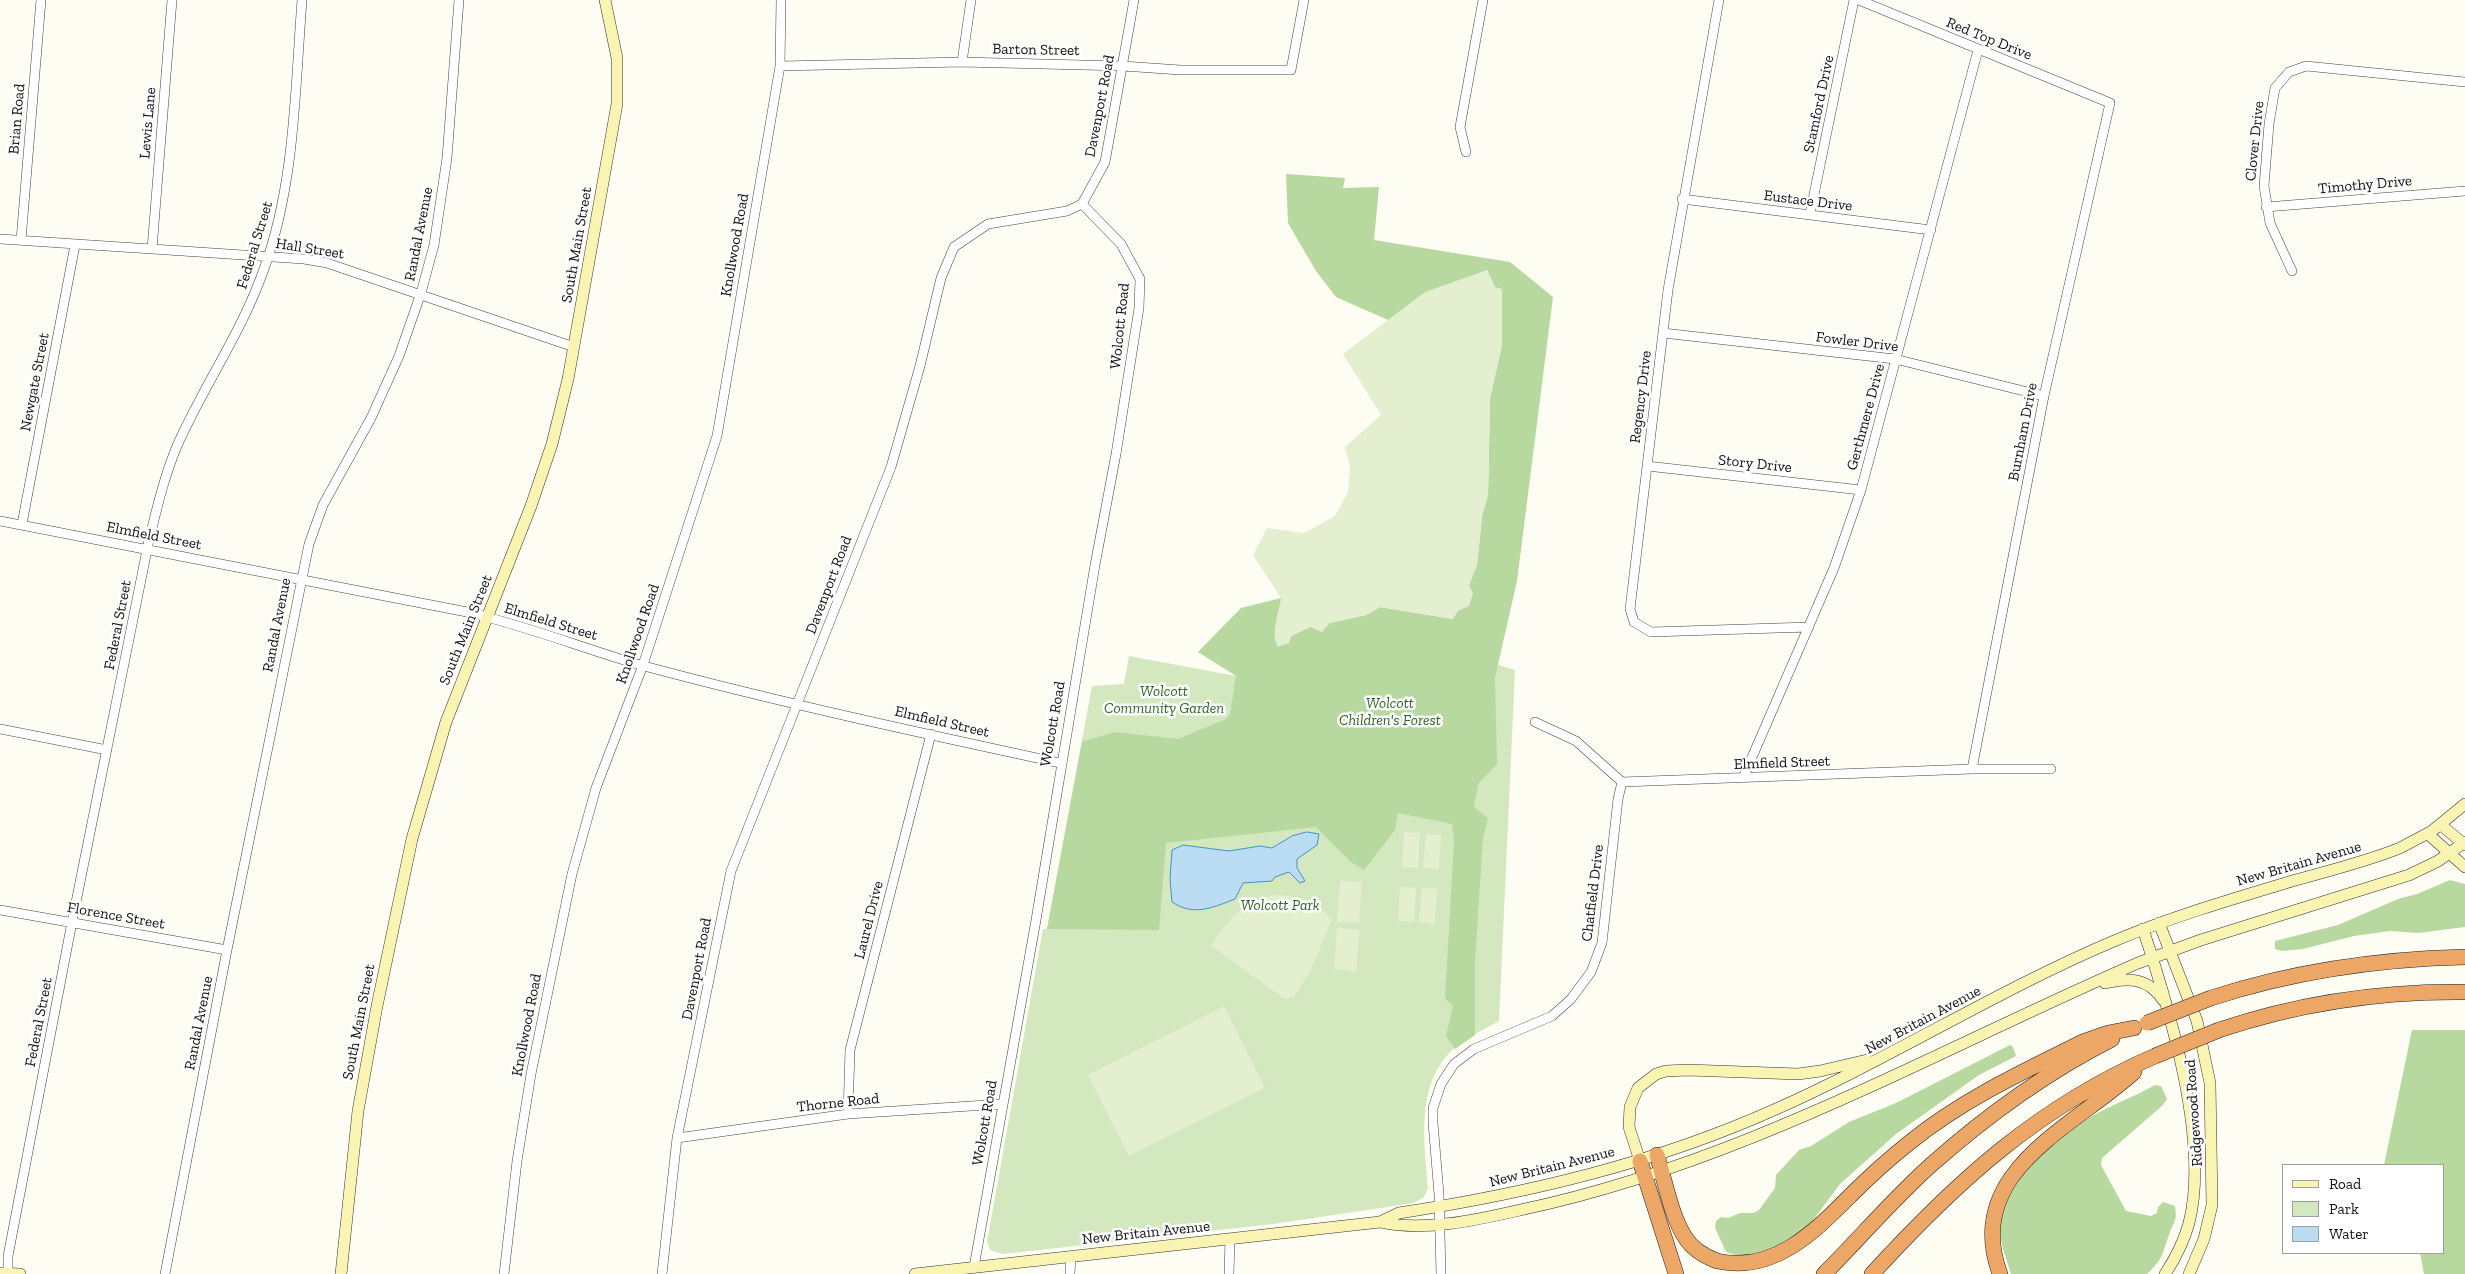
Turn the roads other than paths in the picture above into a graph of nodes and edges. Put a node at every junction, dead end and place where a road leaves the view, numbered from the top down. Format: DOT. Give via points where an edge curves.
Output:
graph roads {
  1 [pos="41,0"];
  2 [pos="172,0"];
  3 [pos="302,0"];
  4 [pos="459,0"];
  5 [pos="605,0"];
  6 [pos="781,0"];
  7 [pos="971,0"];
  8 [pos="1134,0"];
  9 [pos="1304,0"];
  10 [pos="1483,0"];
  11 [pos="1719,0"];
  12 [pos="1854,0"];
  13 [pos="1859,0"];
  14 [pos="1978,50"];
  15 [pos="962,62"];
  16 [pos="780,66"];
  17 [pos="1123,66"];
  18 [pos="2465,82"];
  19 [pos="2110,102"];
  20 [pos="1466,152"];
  21 [pos="2465,191"];
  22 [pos="1682,199"];
  23 [pos="1082,204"];
  24 [pos="2266,207"];
  25 [pos="1810,214"];
  26 [pos="1931,230"];
  27 [pos="0,239"];
  28 [pos="21,240"];
  29 [pos="75,245"];
  30 [pos="152,249"];
  31 [pos="268,256"];
  32 [pos="2292,271"];
  33 [pos="421,293"];
  34 [pos="1663,333"];
  35 [pos="574,346"];
  36 [pos="1895,360"];
  37 [pos="2044,396"];
  38 [pos="1647,466"];
  39 [pos="1861,490"];
  40 [pos="0,521"];
  41 [pos="22,524"];
  42 [pos="148,548"];
  43 [pos="300,580"];
  44 [pos="487,617"];
  45 [pos="1810,627"];
  46 [pos="643,665"];
  47 [pos="798,704"];
  48 [pos="1535,722"];
  49 [pos="0,729"];
  50 [pos="931,734"];
  51 [pos="107,750"];
  52 [pos="1060,763"];
  53 [pos="1972,769"];
  54 [pos="2051,769"];
  55 [pos="1743,778"];
  56 [pos="1622,782"];
  57 [pos="2465,804"];
  58 [pos="2441,825"];
  59 [pos="2428,834"];
  60 [pos="2464,843"];
  61 [pos="2450,854"];
  62 [pos="2465,867"];
  63 [pos="0,910"];
  64 [pos="72,922"];
  65 [pos="2159,923"];
  66 [pos="2143,929"];
  67 [pos="227,950"];
  68 [pos="2171,950"];
  69 [pos="2152,957"];
  70 [pos="2465,957"];
  71 [pos="2083,987"];
  72 [pos="2465,992"];
  73 [pos="2168,1010"];
  74 [pos="2140,1025"];
  75 [pos="1888,1055"];
  76 [pos="2151,1058"];
  77 [pos="1002,1104"];
  78 [pos="848,1114"];
  79 [pos="678,1138"];
  80 [pos="1657,1155"];
  81 [pos="1640,1161"];
  82 [pos="1662,1172"];
  83 [pos="1645,1178"];
  84 [pos="1440,1207"];
  85 [pos="1380,1222"];
  86 [pos="1440,1223"];
  87 [pos="1230,1239"];
  88 [pos="1071,1256"];
  89 [pos="974,1267"];
  90 [pos="0,1273"];
  91 [pos="8,1273"];
  92 [pos="20,1274"];
  93 [pos="165,1274"];
  94 [pos="342,1274"];
  95 [pos="504,1274"];
  96 [pos="662,1274"];
  97 [pos="915,1274"];
  98 [pos="1070,1274"];
  99 [pos="1229,1274"];
  100 [pos="1441,1274"];
  101 [pos="1676,1274"];
  102 [pos="1824,1274"];
  103 [pos="1872,1274"];
  104 [pos="2000,1274"];
  105 [pos="2165,1274"];
  106 [pos="2189,1274"];
  1 -- 28 [label="street, Brian Road"];
  2 -- 30 [label="street, Lewis Lane"];
  3 -- 31 [label="street, Federal Street" via="285,192"];
  4 -- 33 [label="street, Randal Avenue" via="446,158 434,245"];
  5 -- 35 [label="main road, South Main Street" via="617,58 617,104"];
  6 -- 16 [label="street, Knollwood Road"];
  7 -- 15 [label="street"];
  8 -- 17 [label="street, Davenport Road"];
  9 -- 17 [label="street, Barton Street" via="1291,70 1180,70"];
  10 -- 20 [label="street" via="1460,127"];
  11 -- 22 [label="street, Regency Drive"];
  12 -- 25 [label="street, Stamford Drive"];
  13 -- 14 [label="street, Red Top Drive"];
  14 -- 19 [label="street, Red Top Drive"];
  14 -- 26 [label="street, Gerthmere Drive"];
  15 -- 16 [label="street, Barton Street"];
  15 -- 17 [label="street, Barton Street"];
  16 -- 46 [label="street, Knollwood Road" via="717,436"];
  17 -- 23 [label="street, Davenport Road" via="1105,162"];
  18 -- 24 [label="street, Clover Drive" via="2306,66 2289,72 2275,88 2264,186"];
  19 -- 37 [label="street, Burnham Drive"];
  21 -- 24 [label="street, Timothy Drive"];
  22 -- 25 [label="street, Eustace Drive"];
  22 -- 34 [label="street, Regency Drive"];
  23 -- 47 [label="street, Davenport Road" via="1067,211 988,224 954,247 941,278 891,467"];
  23 -- 52 [label="street, Wolcott Road" via="1121,244 1140,279 1116,454"];
  24 -- 32 [label="street, Clover Drive"];
  25 -- 26 [label="street, Eustace Drive"];
  26 -- 36 [label="street, Gerthmere Drive"];
  27 -- 28 [label="street, Hall Street"];
  28 -- 29 [label="street, Hall Street"];
  29 -- 30 [label="street, Hall Street"];
  29 -- 41 [label="street, Newgate Street"];
  30 -- 31 [label="street, Hall Street"];
  31 -- 33 [label="street, Hall Street" via="327,263"];
  31 -- 42 [label="street, Federal Street" via="245,316 178,445 163,481"];
  33 -- 35 [label="street, Hall Street"];
  33 -- 43 [label="street, Randal Avenue" via="399,356 371,418 323,504"];
  34 -- 36 [label="street, Fowler Drive"];
  34 -- 38 [label="street, Regency Drive"];
  35 -- 44 [label="main road, South Main Street" via="563,402 543,472"];
  36 -- 37 [label="street, Fowler Drive"];
  36 -- 39 [label="street, Gerthmere Drive"];
  37 -- 53 [label="street, Burnham Drive"];
  38 -- 39 [label="street, Story Drive"];
  38 -- 45 [label="street, Regency Drive" via="1630,609 1634,622 1651,632"];
  39 -- 45 [label="street, Gerthmere Drive"];
  40 -- 41 [label="street, Elmfield Street"];
  41 -- 42 [label="street, Elmfield Street"];
  42 -- 43 [label="street, Elmfield Street"];
  42 -- 51 [label="street, Federal Street"];
  43 -- 44 [label="street, Elmfield Street"];
  43 -- 67 [label="street, Randal Avenue"];
  44 -- 46 [label="street, Elmfield Street"];
  44 -- 94 [label="main road, South Main Street" via="446,722 412,839 358,1111"];
  45 -- 55 [label="street, Gerthmere Drive"];
  46 -- 47 [label="street, Elmfield Street"];
  46 -- 95 [label="street, Knollwood Road" via="600,779 572,874 531,1074"];
  47 -- 50 [label="street, Elmfield Street"];
  47 -- 79 [label="street, Davenport Road" via="731,871"];
  48 -- 56 [label="street" via="1576,741"];
  49 -- 51 [label="street"];
  50 -- 52 [label="street, Elmfield Street"];
  50 -- 78 [label="street, Laurel Drive" via="850,1050"];
  51 -- 64 [label="street, Federal Street"];
  52 -- 77 [label="street, Wolcott Road" via="1036,920"];
  53 -- 54 [label="street, Elmfield Street"];
  53 -- 55 [label="street, Elmfield Street"];
  55 -- 56 [label="street, Elmfield Street"];
  56 -- 84 [label="street, Chatfield Drive" via="1602,943 1591,972 1571,999 1552,1016 1474,1049 1454,1064 1440,1084 1433,1108"];
  57 -- 58 [label="main road, New Britain Avenue"];
  58 -- 59 [label="main road, New Britain Avenue"];
  58 -- 60 [label="main road"];
  59 -- 61 [label="main road"];
  59 -- 65 [label="main road, New Britain Avenue" via="2378,856"];
  60 -- 61 [label="main road, New Britain Avenue"];
  61 -- 62 [label="main road"];
  61 -- 68 [label="main road, New Britain Avenue" via="2392,882"];
  63 -- 64 [label="street, Florence Street"];
  64 -- 67 [label="street, Florence Street"];
  64 -- 91 [label="street, Federal Street" via="8,1256"];
  65 -- 66 [label="main road, New Britain Avenue"];
  65 -- 68 [label="main road, Ridgewood Road"];
  66 -- 69 [label="main road, Ridgewood Road"];
  66 -- 75 [label="main road, New Britain Avenue" via="2064,964"];
  67 -- 93 [label="street, Randal Avenue"];
  68 -- 69 [label="main road, New Britain Avenue"];
  68 -- 106 [label="main road, Ridgewood Road" via="2199,1030 2210,1094 2212,1205 2204,1239"];
  69 -- 71 [label="main road, New Britain Avenue"];
  69 -- 73 [label="main road, Ridgewood Road"];
  70 -- 74 [label="highway, bridge" via="2394,960 2270,980 2210,998"];
  71 -- 73 [label="main road" via="2138,980 2152,987"];
  71 -- 82 [label="main road, New Britain Avenue" via="1766,1134"];
  72 -- 76 [label="highway, bridge" via="2406,993 2341,1000 2276,1013 2220,1030"];
  73 -- 105 [label="main road, Ridgewood Road" via="2189,1108 2194,1191 2186,1232"];
  74 -- 82 [label="highway" via="2085,1041 1954,1110 1877,1170 1800,1245 1764,1264 1730,1266 1695,1249 1680,1229"];
  74 -- 102 [label="highway" via="2065,1065 1977,1126 1914,1181"];
  75 -- 80 [label="main road, New Britain Avenue" via="1756,1118"];
  75 -- 81 [label="main road" via="1798,1074 1688,1070 1666,1070 1656,1074 1638,1088 1630,1107 1630,1127"];
  76 -- 103 [label="highway" via="2074,1098 1996,1152 1937,1204"];
  76 -- 104 [label="highway" via="2050,1136 2012,1177 1997,1205 1993,1225 1993,1249"];
  77 -- 78 [label="street, Thorne Road"];
  77 -- 89 [label="street, Wolcott Road"];
  78 -- 79 [label="street, Thorne Road"];
  79 -- 96 [label="street, Davenport Road"];
  80 -- 81 [label="main road, New Britain Avenue"];
  80 -- 82 [label="highway"];
  81 -- 83 [label="highway"];
  81 -- 84 [label="main road, New Britain Avenue" via="1538,1188"];
  82 -- 83 [label="main road, New Britain Avenue"];
  83 -- 86 [label="main road, New Britain Avenue" via="1535,1207"];
  83 -- 101 [label="highway"];
  84 -- 85 [label="main road, New Britain Avenue" via="1399,1213"];
  84 -- 86 [label="street, Chatfield Drive"];
  85 -- 86 [label="main road, New Britain Avenue" via="1401,1226"];
  85 -- 87 [label="main road, New Britain Avenue"];
  86 -- 100 [label="street, Chatfield Drive"];
  87 -- 88 [label="main road, New Britain Avenue"];
  87 -- 99 [label="street"];
  88 -- 89 [label="main road, New Britain Avenue"];
  88 -- 98 [label="street"];
  89 -- 97 [label="main road, New Britain Avenue"];
  90 -- 91 [label="main road"];
  91 -- 92 [label="main road"];
}
